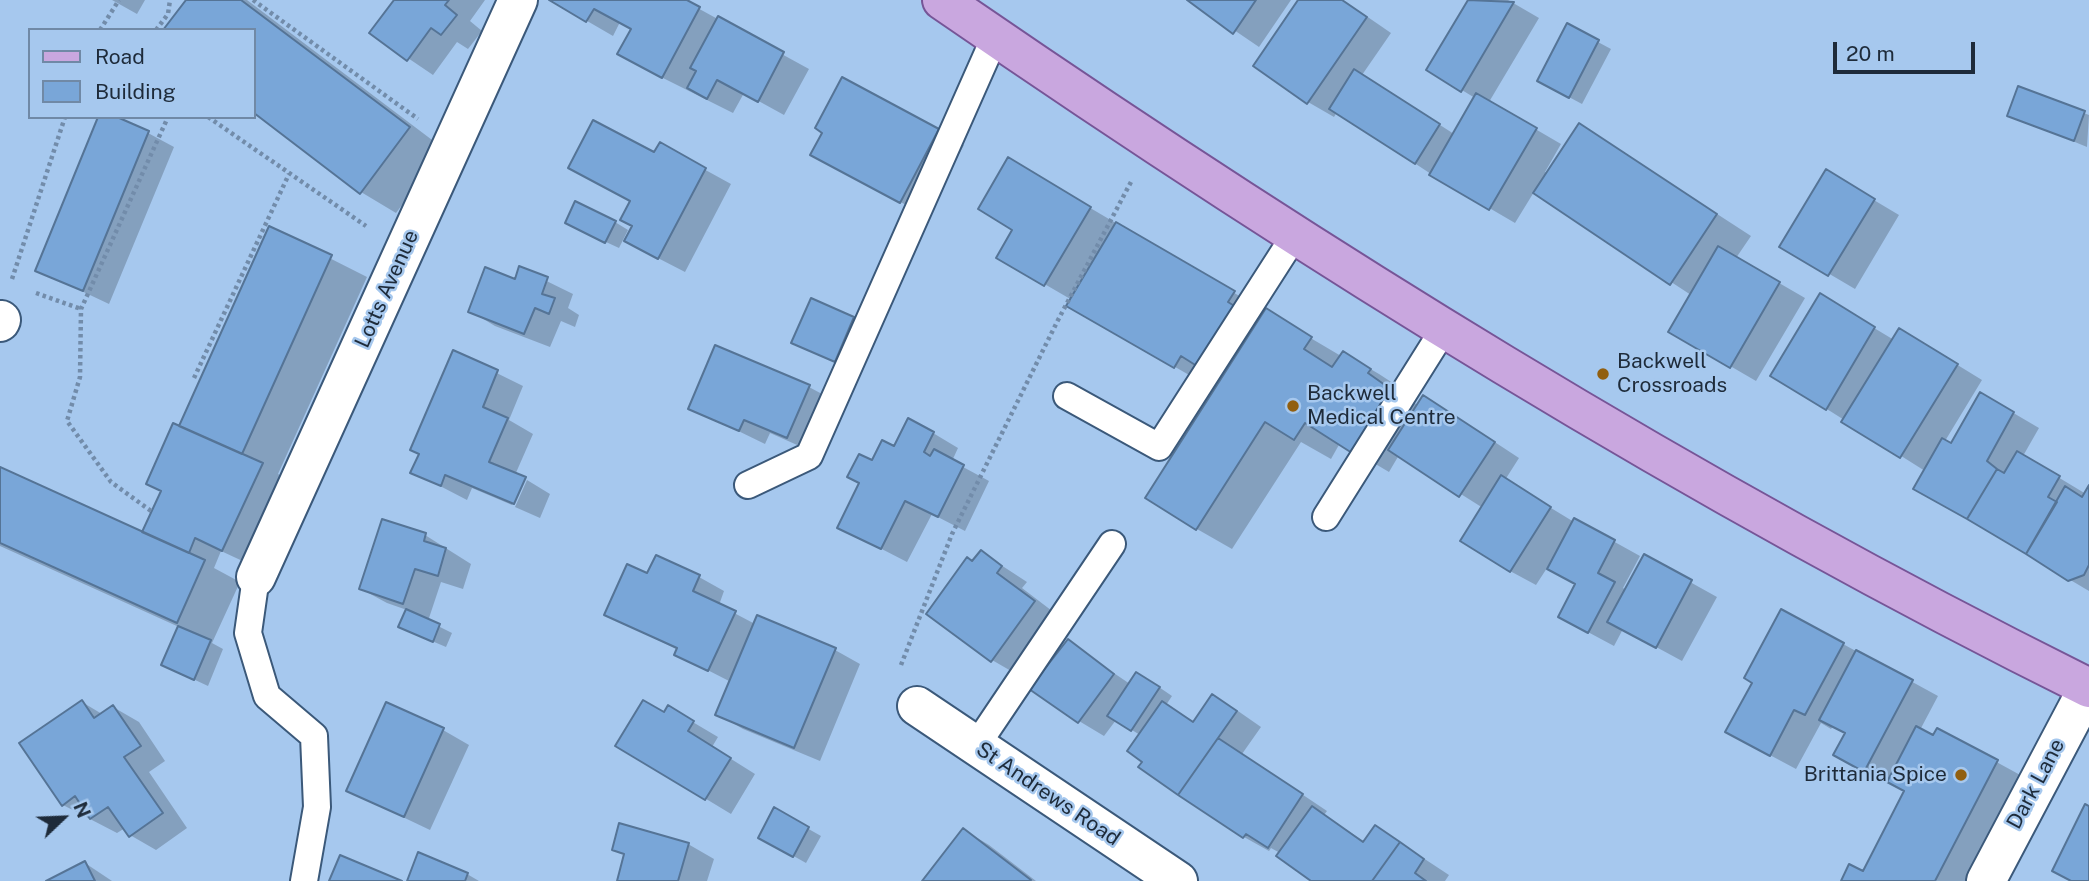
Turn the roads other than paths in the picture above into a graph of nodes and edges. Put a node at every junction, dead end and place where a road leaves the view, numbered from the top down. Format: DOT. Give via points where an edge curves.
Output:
graph roads {
  1 [pos="518,0"];
  2 [pos="942,0"];
  3 [pos="995,37"];
  4 [pos="1295,235"];
  5 [pos="1444,329"];
  6 [pos="1067,396"];
  7 [pos="748,485"];
  8 [pos="1326,517"];
  9 [pos="1112,544"];
  10 [pos="256,577"];
  11 [pos="2088,688"];
  12 [pos="917,706"];
  13 [pos="976,746"];
  14 [pos="304,881"];
  15 [pos="1178,881"];
  16 [pos="1986,881"];
  1 -- 10 [label="street, Lotts Avenue"];
  2 -- 3 [label="main road"];
  3 -- 4 [label="main road"];
  3 -- 7 [label="lane" via="809,456"];
  4 -- 5 [label="main road"];
  4 -- 6 [label="lane" via="1159,447"];
  5 -- 8 [label="lane"];
  5 -- 11 [label="main road" via="1774,523"];
  9 -- 13 [label="lane"];
  10 -- 14 [label="lane" via="248,633 267,696 314,736 317,807"];
  11 -- 16 [label="street, Dark Lane"];
  12 -- 13 [label="street, St Andrews Road"];
  13 -- 15 [label="street, St Andrews Road"];
}
